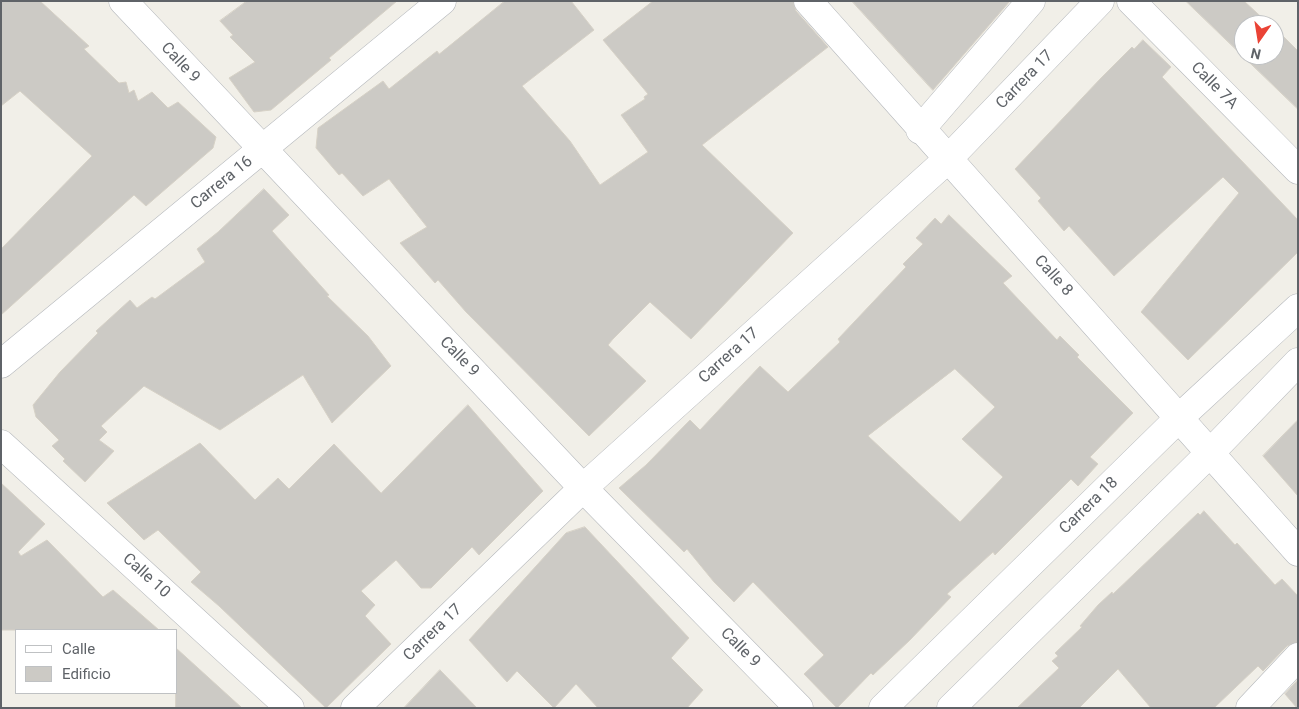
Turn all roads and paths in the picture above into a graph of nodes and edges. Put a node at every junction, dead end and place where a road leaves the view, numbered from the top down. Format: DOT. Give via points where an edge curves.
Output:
graph roads {
  1 [pos="123,1"];
  2 [pos="442,1"];
  3 [pos="808,1"];
  4 [pos="1031,1"];
  5 [pos="1100,1"];
  6 [pos="1131,1"];
  7 [pos="920,130"];
  8 [pos="262,150"];
  9 [pos="948,159"];
  10 [pos="1298,170"];
  11 [pos="1298,308"];
  12 [pos="1298,362"];
  13 [pos="1,364"];
  14 [pos="1180,417"];
  15 [pos="1,444"];
  16 [pos="1211,452"];
  17 [pos="583,488"];
  18 [pos="1298,552"];
  19 [pos="1298,657"];
  20 [pos="290,708"];
  21 [pos="355,708"];
  22 [pos="799,708"];
  23 [pos="883,708"];
  24 [pos="951,708"];
  25 [pos="1250,708"];
  1 -- 8 [label="street, Calle 9"];
  2 -- 8 [label="street, Carrera 16"];
  3 -- 7 [label="street, Calle 8"];
  4 -- 7 [label="street"];
  5 -- 9 [label="street, Carrera 17"];
  6 -- 10 [label="street, Calle 7A"];
  7 -- 9 [label="street, Calle 8"];
  8 -- 13 [label="street, Carrera 16"];
  8 -- 17 [label="street, Calle 9"];
  9 -- 14 [label="street, Calle 8"];
  9 -- 17 [label="street, Carrera 17"];
  11 -- 14 [label="street, Carrera 18"];
  12 -- 16 [label="street"];
  14 -- 16 [label="street, Calle 8"];
  14 -- 23 [label="street, Carrera 18"];
  15 -- 20 [label="street, Calle 10"];
  16 -- 18 [label="street, Calle 8"];
  16 -- 24 [label="street"];
  17 -- 21 [label="street, Carrera 17"];
  17 -- 22 [label="street, Calle 9"];
  19 -- 25 [label="street"];
}
